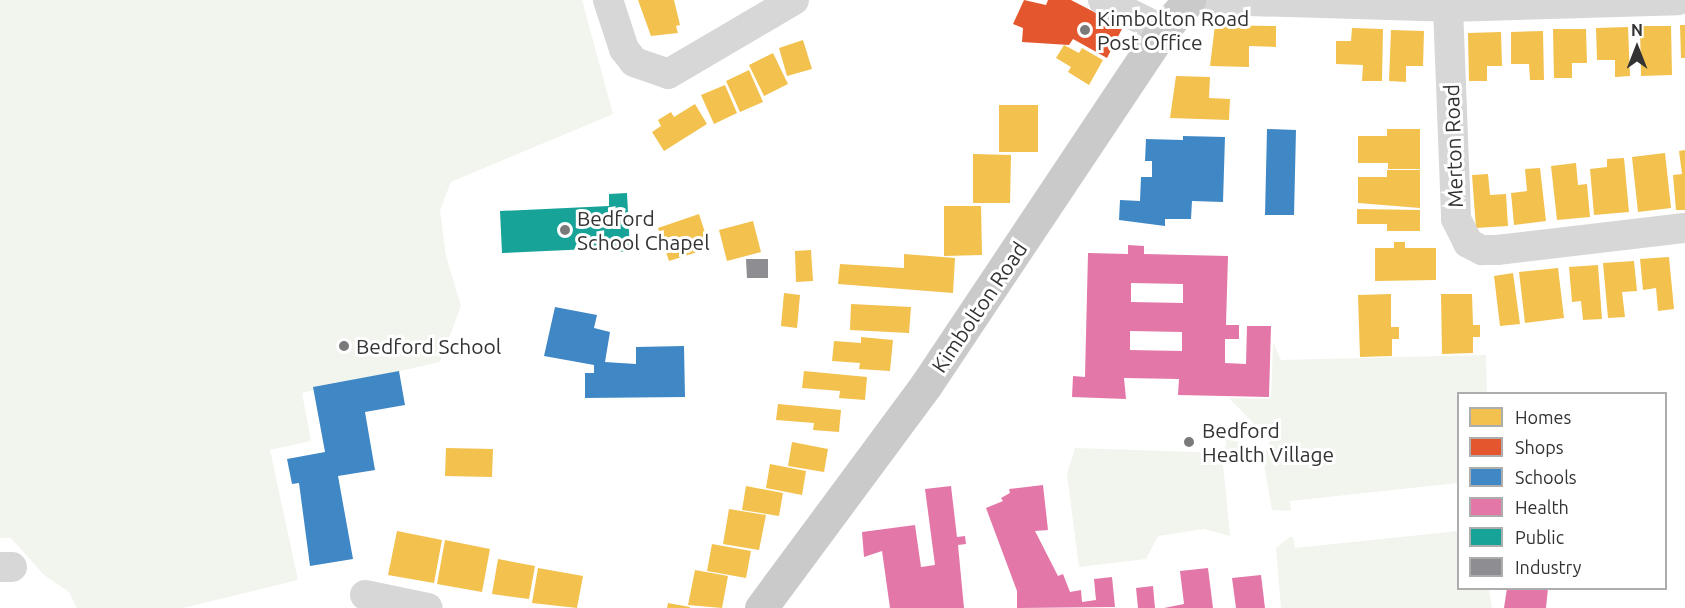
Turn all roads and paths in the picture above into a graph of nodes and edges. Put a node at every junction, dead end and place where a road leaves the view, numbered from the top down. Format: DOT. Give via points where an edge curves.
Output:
graph roads {
  1 [pos="608,0"];
  2 [pos="794,0"];
  3 [pos="1103,0"];
  4 [pos="1189,0"];
  5 [pos="1217,0"];
  6 [pos="1678,0"];
  7 [pos="1448,7"];
  8 [pos="1163,30"];
  9 [pos="1685,228"];
  10 [pos="366,596"];
  11 [pos="428,608"];
  12 [pos="761,608"];
  1 -- 2 [label="street" via="624,49 634,62 668,74"];
  3 -- 8 [label="street"];
  4 -- 8 [label="main road, Kimbolton Road"];
  5 -- 7 [label="street"];
  6 -- 7 [label="street"];
  7 -- 9 [label="street, Merton Road" via="1456,219 1468,243 1482,250 1497,250"];
  8 -- 12 [label="main road, Kimbolton Road" via="926,385"];
  10 -- 11 [label="street"];
}
